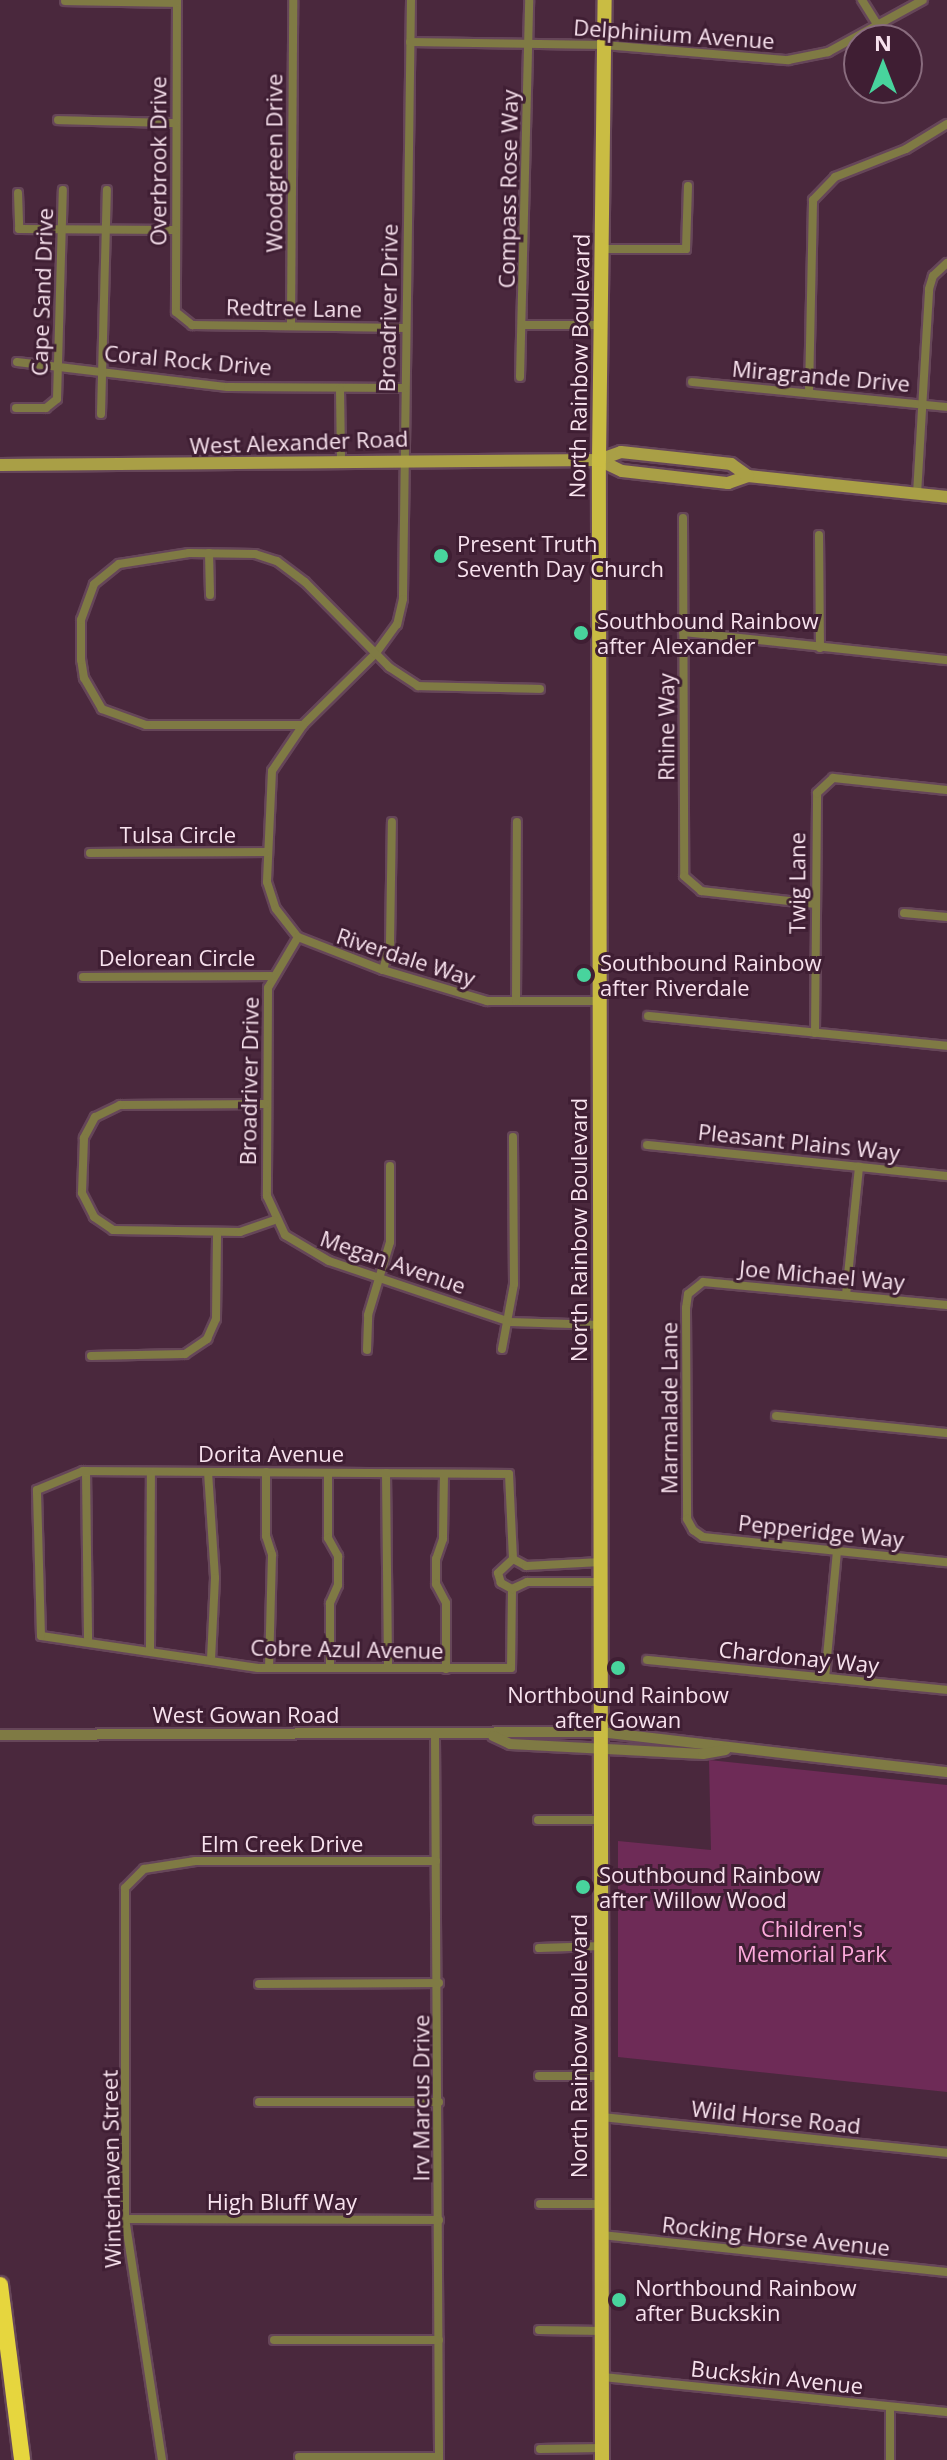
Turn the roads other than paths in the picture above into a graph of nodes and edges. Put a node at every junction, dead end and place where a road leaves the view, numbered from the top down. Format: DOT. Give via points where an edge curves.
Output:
graph roads {
  1 [pos="293,0"];
  2 [pos="411,0"];
  3 [pos="529,0"];
  4 [pos="605,0"];
  5 [pos="862,0"];
  6 [pos="923,0"];
  7 [pos="65,1"];
  8 [pos="177,1"];
  9 [pos="877,24"];
  10 [pos="410,42"];
  11 [pos="843,43"];
  12 [pos="528,44"];
  13 [pos="604,45"];
  14 [pos="58,120"];
  15 [pos="176,123"];
  16 [pos="947,124"];
  17 [pos="688,186"];
  18 [pos="63,190"];
  19 [pos="107,190"];
  20 [pos="18,193"];
  21 [pos="175,230"];
  22 [pos="62,231"];
  23 [pos="107,231"];
  24 [pos="603,249"];
  25 [pos="947,263"];
  26 [pos="182,320"];
  27 [pos="524,325"];
  28 [pos="602,325"];
  29 [pos="291,326"];
  30 [pos="406,328"];
  31 [pos="17,362"];
  32 [pos="58,364"];
  33 [pos="104,371"];
  34 [pos="520,377"];
  35 [pos="692,382"];
  36 [pos="340,388"];
  37 [pos="405,388"];
  38 [pos="809,393"];
  39 [pos="926,404"];
  40 [pos="947,407"];
  41 [pos="16,408"];
  42 [pos="101,414"];
  43 [pos="341,458"];
  44 [pos="404,458"];
  45 [pos="599,460"];
  46 [pos="0,465"];
  47 [pos="748,476"];
  48 [pos="917,494"];
  49 [pos="947,497"];
  50 [pos="683,518"];
  51 [pos="819,535"];
  52 [pos="209,553"];
  53 [pos="210,595"];
  54 [pos="683,632"];
  55 [pos="820,648"];
  56 [pos="376,653"];
  57 [pos="947,660"];
  58 [pos="540,689"];
  59 [pos="303,725"];
  60 [pos="947,790"];
  61 [pos="392,822"];
  62 [pos="517,822"];
  63 [pos="266,852"];
  64 [pos="90,853"];
  65 [pos="815,904"];
  66 [pos="904,913"];
  67 [pos="947,917"];
  68 [pos="298,937"];
  69 [pos="383,970"];
  70 [pos="271,976"];
  71 [pos="83,977"];
  72 [pos="516,1001"];
  73 [pos="601,1001"];
  74 [pos="648,1016"];
  75 [pos="815,1033"];
  76 [pos="947,1046"];
  77 [pos="266,1104"];
  78 [pos="513,1137"];
  79 [pos="647,1145"];
  80 [pos="390,1166"];
  81 [pos="859,1167"];
  82 [pos="947,1176"];
  83 [pos="274,1220"];
  84 [pos="217,1233"];
  85 [pos="381,1278"];
  86 [pos="694,1286"];
  87 [pos="846,1295"];
  88 [pos="947,1305"];
  89 [pos="510,1322"];
  90 [pos="601,1325"];
  91 [pos="502,1349"];
  92 [pos="367,1350"];
  93 [pos="91,1356"];
  94 [pos="776,1416"];
  95 [pos="947,1433"];
  96 [pos="86,1471"];
  97 [pos="151,1472"];
  98 [pos="208,1472"];
  99 [pos="266,1472"];
  100 [pos="328,1473"];
  101 [pos="386,1473"];
  102 [pos="444,1474"];
  103 [pos="693,1530"];
  104 [pos="837,1551"];
  105 [pos="513,1559"];
  106 [pos="601,1562"];
  107 [pos="947,1562"];
  108 [pos="601,1582"];
  109 [pos="512,1589"];
  110 [pos="41,1636"];
  111 [pos="88,1639"];
  112 [pos="150,1649"];
  113 [pos="211,1660"];
  114 [pos="647,1660"];
  115 [pos="269,1668"];
  116 [pos="330,1668"];
  117 [pos="388,1668"];
  118 [pos="446,1669"];
  119 [pos="825,1678"];
  120 [pos="947,1690"];
  121 [pos="0,1735"];
  122 [pos="435,1736"];
  123 [pos="600,1738"];
  124 [pos="947,1772"];
  125 [pos="538,1820"];
  126 [pos="600,1820"];
  127 [pos="436,1861"];
  128 [pos="131,1877"];
  129 [pos="602,1946"];
  130 [pos="539,1948"];
  131 [pos="439,1983"];
  132 [pos="259,1984"];
  133 [pos="539,2076"];
  134 [pos="602,2076"];
  135 [pos="259,2102"];
  136 [pos="439,2102"];
  137 [pos="601,2117"];
  138 [pos="947,2153"];
  139 [pos="540,2204"];
  140 [pos="601,2204"];
  141 [pos="125,2219"];
  142 [pos="439,2220"];
  143 [pos="601,2235"];
  144 [pos="947,2272"];
  145 [pos="0,2285"];
  146 [pos="539,2330"];
  147 [pos="602,2331"];
  148 [pos="274,2340"];
  149 [pos="439,2340"];
  150 [pos="602,2377"];
  151 [pos="890,2407"];
  152 [pos="947,2412"];
  153 [pos="540,2449"];
  154 [pos="602,2454"];
  155 [pos="299,2457"];
  156 [pos="439,2459"];
  157 [pos="22,2460"];
  158 [pos="162,2460"];
  159 [pos="890,2460"];
  1 -- 29 [label="street, Woodgreen Drive"];
  2 -- 10 [label="street, Broadriver Drive"];
  3 -- 12 [label="street, Compass Rose Way"];
  4 -- 13 [label="main road, North Rainbow Boulevard"];
  5 -- 9 [label="street"];
  6 -- 9 [label="street, Delphinium Avenue"];
  7 -- 8 [label="street"];
  8 -- 15 [label="street, Overbrook Drive"];
  10 -- 12 [label="street, Delphinium Avenue"];
  10 -- 30 [label="street, Broadriver Drive"];
  11 -- 13 [label="street, Delphinium Avenue" via="788,60"];
  12 -- 13 [label="street, Delphinium Avenue"];
  12 -- 27 [label="street, Compass Rose Way"];
  13 -- 24 [label="main road, North Rainbow Boulevard"];
  14 -- 15 [label="street"];
  15 -- 21 [label="street, Overbrook Drive"];
  16 -- 38 [label="street" via="906,149 820,187 813,200"];
  17 -- 24 [label="street" via="686,249"];
  18 -- 22 [label="street, Cape Sand Drive"];
  19 -- 23 [label="street"];
  20 -- 22 [label="street" via="19,229"];
  21 -- 23 [label="street"];
  21 -- 26 [label="street, Overbrook Drive" via="175,306"];
  22 -- 23 [label="street"];
  22 -- 32 [label="street, Cape Sand Drive"];
  23 -- 33 [label="street"];
  24 -- 28 [label="main road, North Rainbow Boulevard"];
  25 -- 39 [label="street" via="933,276"];
  26 -- 29 [label="street, Redtree Lane" via="192,325"];
  27 -- 28 [label="street"];
  27 -- 34 [label="street, Compass Rose Way"];
  28 -- 45 [label="main road, North Rainbow Boulevard"];
  29 -- 30 [label="street, Redtree Lane"];
  30 -- 37 [label="street, Broadriver Drive"];
  31 -- 32 [label="street, Coral Rock Drive"];
  32 -- 33 [label="street, Coral Rock Drive"];
  32 -- 41 [label="street, Cape Sand Drive" via="53,405"];
  33 -- 36 [label="street, Coral Rock Drive" via="228,387"];
  33 -- 42 [label="street"];
  35 -- 38 [label="street, Miragrande Drive"];
  36 -- 37 [label="street, Coral Rock Drive"];
  36 -- 43 [label="street"];
  37 -- 44 [label="street, Broadriver Drive"];
  38 -- 39 [label="street, Miragrande Drive"];
  39 -- 40 [label="street, Miragrande Drive"];
  39 -- 48 [label="street"];
  43 -- 44 [label="main road, West Alexander Road"];
  43 -- 46 [label="main road, West Alexander Road"];
  44 -- 45 [label="main road, West Alexander Road"];
  44 -- 56 [label="street, Broadriver Drive" via="403,599 397,624"];
  45 -- 47 [label="main road, West Alexander Road" via="622,471 728,483"];
  45 -- 47 [label="main road, West Alexander Road" via="621,452 731,464"];
  45 -- 73 [label="main road, North Rainbow Boulevard"];
  47 -- 48 [label="main road, West Alexander Road"];
  48 -- 49 [label="main road, West Alexander Road"];
  50 -- 54 [label="street, Rhine Way"];
  51 -- 55 [label="street"];
  52 -- 53 [label="street"];
  52 -- 56 [label="street" via="255,554 277,561"];
  52 -- 59 [label="street" via="119,564 94,584 81,620 81,660 98,703 126,721 146,725"];
  54 -- 55 [label="street"];
  54 -- 65 [label="street, Rhine Way" via="684,876 691,886"];
  55 -- 57 [label="street"];
  56 -- 58 [label="street" via="418,686"];
  56 -- 59 [label="street, Broadriver Drive"];
  59 -- 63 [label="street, Broadriver Drive" via="272,771"];
  60 -- 65 [label="street, Twig Lane" via="833,778 823,783 815,805"];
  61 -- 69 [label="street" via="390,943"];
  62 -- 72 [label="street"];
  63 -- 64 [label="street, Tulsa Circle"];
  63 -- 68 [label="street, Broadriver Drive" via="267,882 276,909"];
  65 -- 75 [label="street, Twig Lane"];
  66 -- 67 [label="street"];
  68 -- 69 [label="street, Riverdale Way"];
  68 -- 70 [label="street, Broadriver Drive"];
  69 -- 72 [label="street, Riverdale Way" via="460,996"];
  70 -- 71 [label="street, Delorean Circle"];
  70 -- 77 [label="street, Broadriver Drive"];
  72 -- 73 [label="street, Riverdale Way"];
  73 -- 90 [label="main road, North Rainbow Boulevard"];
  74 -- 75 [label="street"];
  75 -- 76 [label="street"];
  77 -- 83 [label="street, Broadriver Drive" via="267,1196"];
  77 -- 84 [label="street" via="120,1105 95,1117 84,1138 82,1193 94,1217 113,1230"];
  78 -- 89 [label="street"];
  79 -- 81 [label="street, Pleasant Plains Way"];
  80 -- 85 [label="street" via="390,1242"];
  81 -- 82 [label="street, Pleasant Plains Way"];
  81 -- 87 [label="street"];
  83 -- 84 [label="street" via="240,1232"];
  83 -- 85 [label="street, Megan Avenue" via="304,1250"];
  84 -- 93 [label="street" via="216,1319 207,1339 185,1354"];
  85 -- 89 [label="street, Megan Avenue"];
  85 -- 92 [label="street" via="368,1315"];
  86 -- 87 [label="street, Joe Michael Way" via="703,1282"];
  86 -- 103 [label="street, Marmalade Lane" via="686,1308 687,1519"];
  87 -- 88 [label="street, Joe Michael Way"];
  89 -- 90 [label="street, Megan Avenue"];
  89 -- 91 [label="street"];
  90 -- 106 [label="main road, North Rainbow Boulevard"];
  94 -- 95 [label="street"];
  96 -- 97 [label="street, Dorita Avenue"];
  96 -- 110 [label="street, Dorita Avenue" via="37,1490"];
  96 -- 111 [label="street"];
  97 -- 98 [label="street, Dorita Avenue"];
  97 -- 112 [label="street"];
  98 -- 99 [label="street, Dorita Avenue"];
  98 -- 113 [label="street" via="215,1578"];
  99 -- 100 [label="street, Dorita Avenue"];
  99 -- 115 [label="street" via="266,1536 272,1555"];
  100 -- 101 [label="street, Dorita Avenue"];
  100 -- 116 [label="street" via="328,1538 338,1556 338,1585 330,1603"];
  101 -- 102 [label="street, Dorita Avenue"];
  101 -- 117 [label="street"];
  102 -- 105 [label="street, Dorita Avenue" via="509,1474"];
  102 -- 118 [label="street" via="436,1584 446,1603"];
  103 -- 104 [label="street, Pepperidge Way" via="703,1537"];
  104 -- 107 [label="street, Pepperidge Way"];
  104 -- 119 [label="street"];
  105 -- 106 [label="street" via="526,1566"];
  105 -- 109 [label="street" via="498,1573 501,1583"];
  106 -- 108 [label="main road, North Rainbow Boulevard"];
  108 -- 109 [label="street" via="527,1582"];
  108 -- 123 [label="main road, North Rainbow Boulevard"];
  109 -- 118 [label="street, Cobre Azul Avenue" via="511,1668"];
  110 -- 111 [label="street, Cobre Azul Avenue"];
  111 -- 112 [label="street, Cobre Azul Avenue"];
  112 -- 113 [label="street, Cobre Azul Avenue"];
  113 -- 115 [label="street, Cobre Azul Avenue"];
  114 -- 119 [label="street, Chardonay Way"];
  115 -- 116 [label="street, Cobre Azul Avenue"];
  116 -- 117 [label="street, Cobre Azul Avenue"];
  117 -- 118 [label="street, Cobre Azul Avenue"];
  119 -- 120 [label="street, Chardonay Way"];
  121 -- 122 [label="street, West Gowan Road"];
  122 -- 123 [label="street, West Gowan Road" via="509,1731"];
  122 -- 127 [label="street, Irv Marcus Drive"];
  123 -- 124 [label="street, West Gowan Road" via="707,1742 728,1750"];
  123 -- 126 [label="main road, North Rainbow Boulevard"];
  125 -- 126 [label="street"];
  126 -- 129 [label="main road, North Rainbow Boulevard"];
  127 -- 128 [label="street, Elm Creek Drive" via="195,1861 144,1869"];
  127 -- 131 [label="street, Irv Marcus Drive"];
  128 -- 141 [label="street, Winterhaven Street" via="125,1888"];
  129 -- 130 [label="street"];
  129 -- 134 [label="main road, North Rainbow Boulevard"];
  131 -- 132 [label="street"];
  131 -- 136 [label="street, Irv Marcus Drive"];
  133 -- 134 [label="street"];
  134 -- 137 [label="main road, North Rainbow Boulevard"];
  135 -- 136 [label="street"];
  136 -- 142 [label="street, Irv Marcus Drive"];
  137 -- 138 [label="street, Wild Horse Road"];
  137 -- 140 [label="main road, North Rainbow Boulevard"];
  139 -- 140 [label="street"];
  140 -- 143 [label="main road, North Rainbow Boulevard"];
  141 -- 142 [label="street, High Bluff Way"];
  141 -- 158 [label="street, Winterhaven Street"];
  142 -- 149 [label="street, Irv Marcus Drive"];
  143 -- 144 [label="street, Rocking Horse Avenue"];
  143 -- 147 [label="main road, North Rainbow Boulevard"];
  145 -- 157 [label="highway"];
  146 -- 147 [label="street"];
  147 -- 150 [label="main road, North Rainbow Boulevard"];
  148 -- 149 [label="street"];
  149 -- 156 [label="street, Irv Marcus Drive"];
  150 -- 151 [label="street, Buckskin Avenue"];
  150 -- 154 [label="main road, North Rainbow Boulevard"];
  151 -- 152 [label="street, Buckskin Avenue"];
  151 -- 159 [label="street"];
  153 -- 154 [label="street"];
  155 -- 156 [label="street"];
}
